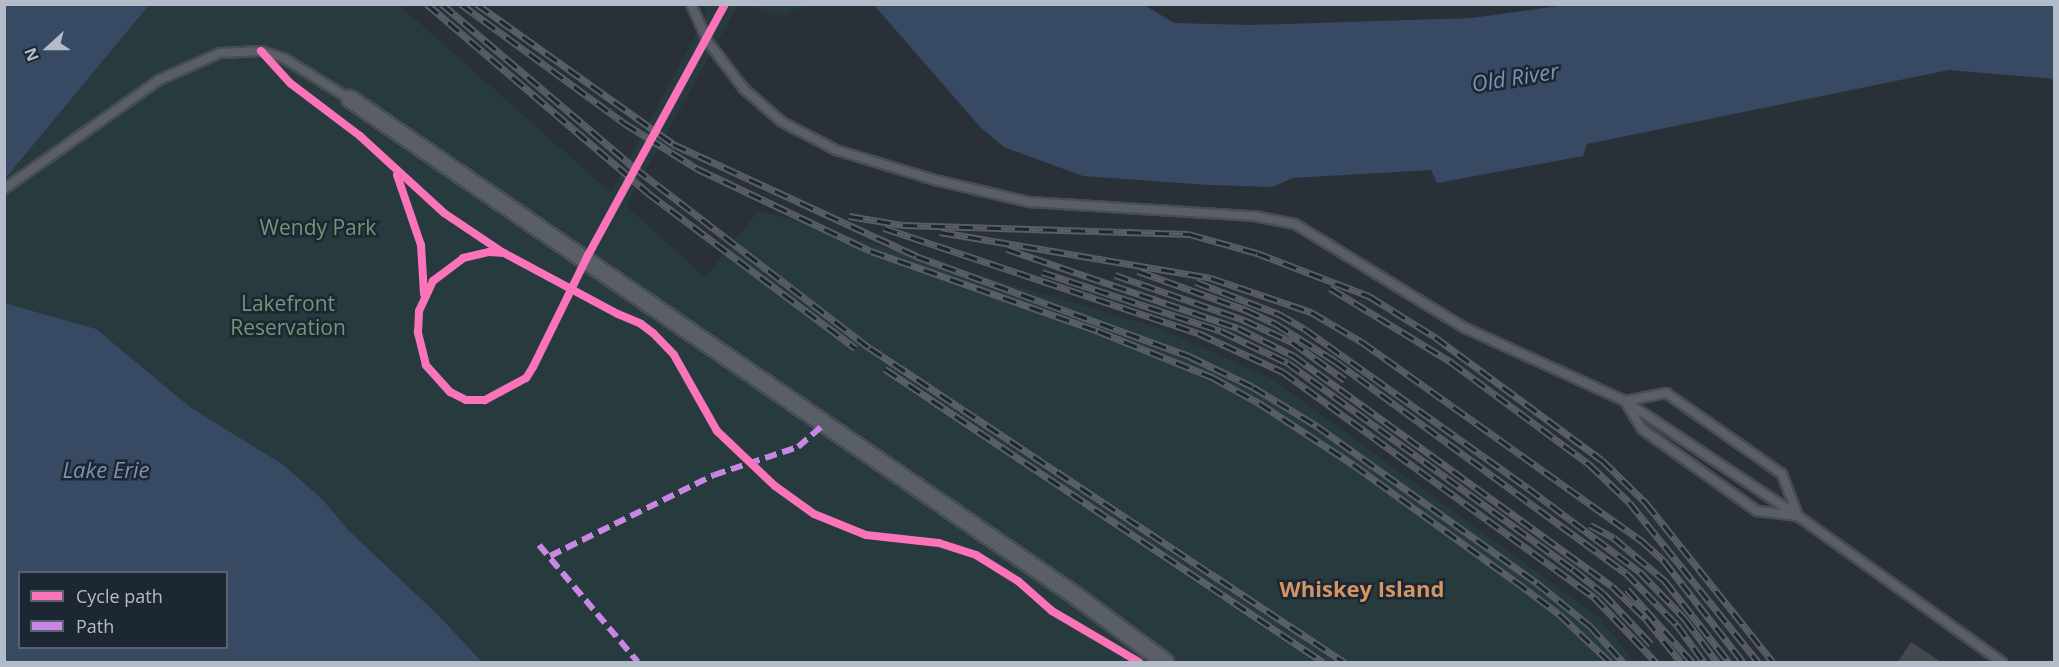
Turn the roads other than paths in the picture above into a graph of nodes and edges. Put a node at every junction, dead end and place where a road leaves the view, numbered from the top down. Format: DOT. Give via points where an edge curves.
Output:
graph roads {
  1 [pos="692,4"];
  2 [pos="350,99"];
  3 [pos="4,189"];
  4 [pos="1625,401"];
  5 [pos="1798,516"];
  6 [pos="1165,663"];
  7 [pos="2002,663"];
  1 -- 4 [label="lane" via="708,42 734,78 782,122 814,141 902,171 1029,202 1254,216 1295,224 1465,328"];
  2 -- 3 [label="lane" via="297,64 273,54 247,50 213,55 159,80"];
  2 -- 6 [label="street" via="1076,596"];
  4 -- 5 [label="lane"];
  4 -- 5 [label="lane" via="1642,429 1757,511"];
  4 -- 5 [label="lane" via="1666,393 1782,474"];
  5 -- 7 [label="lane"];
}
